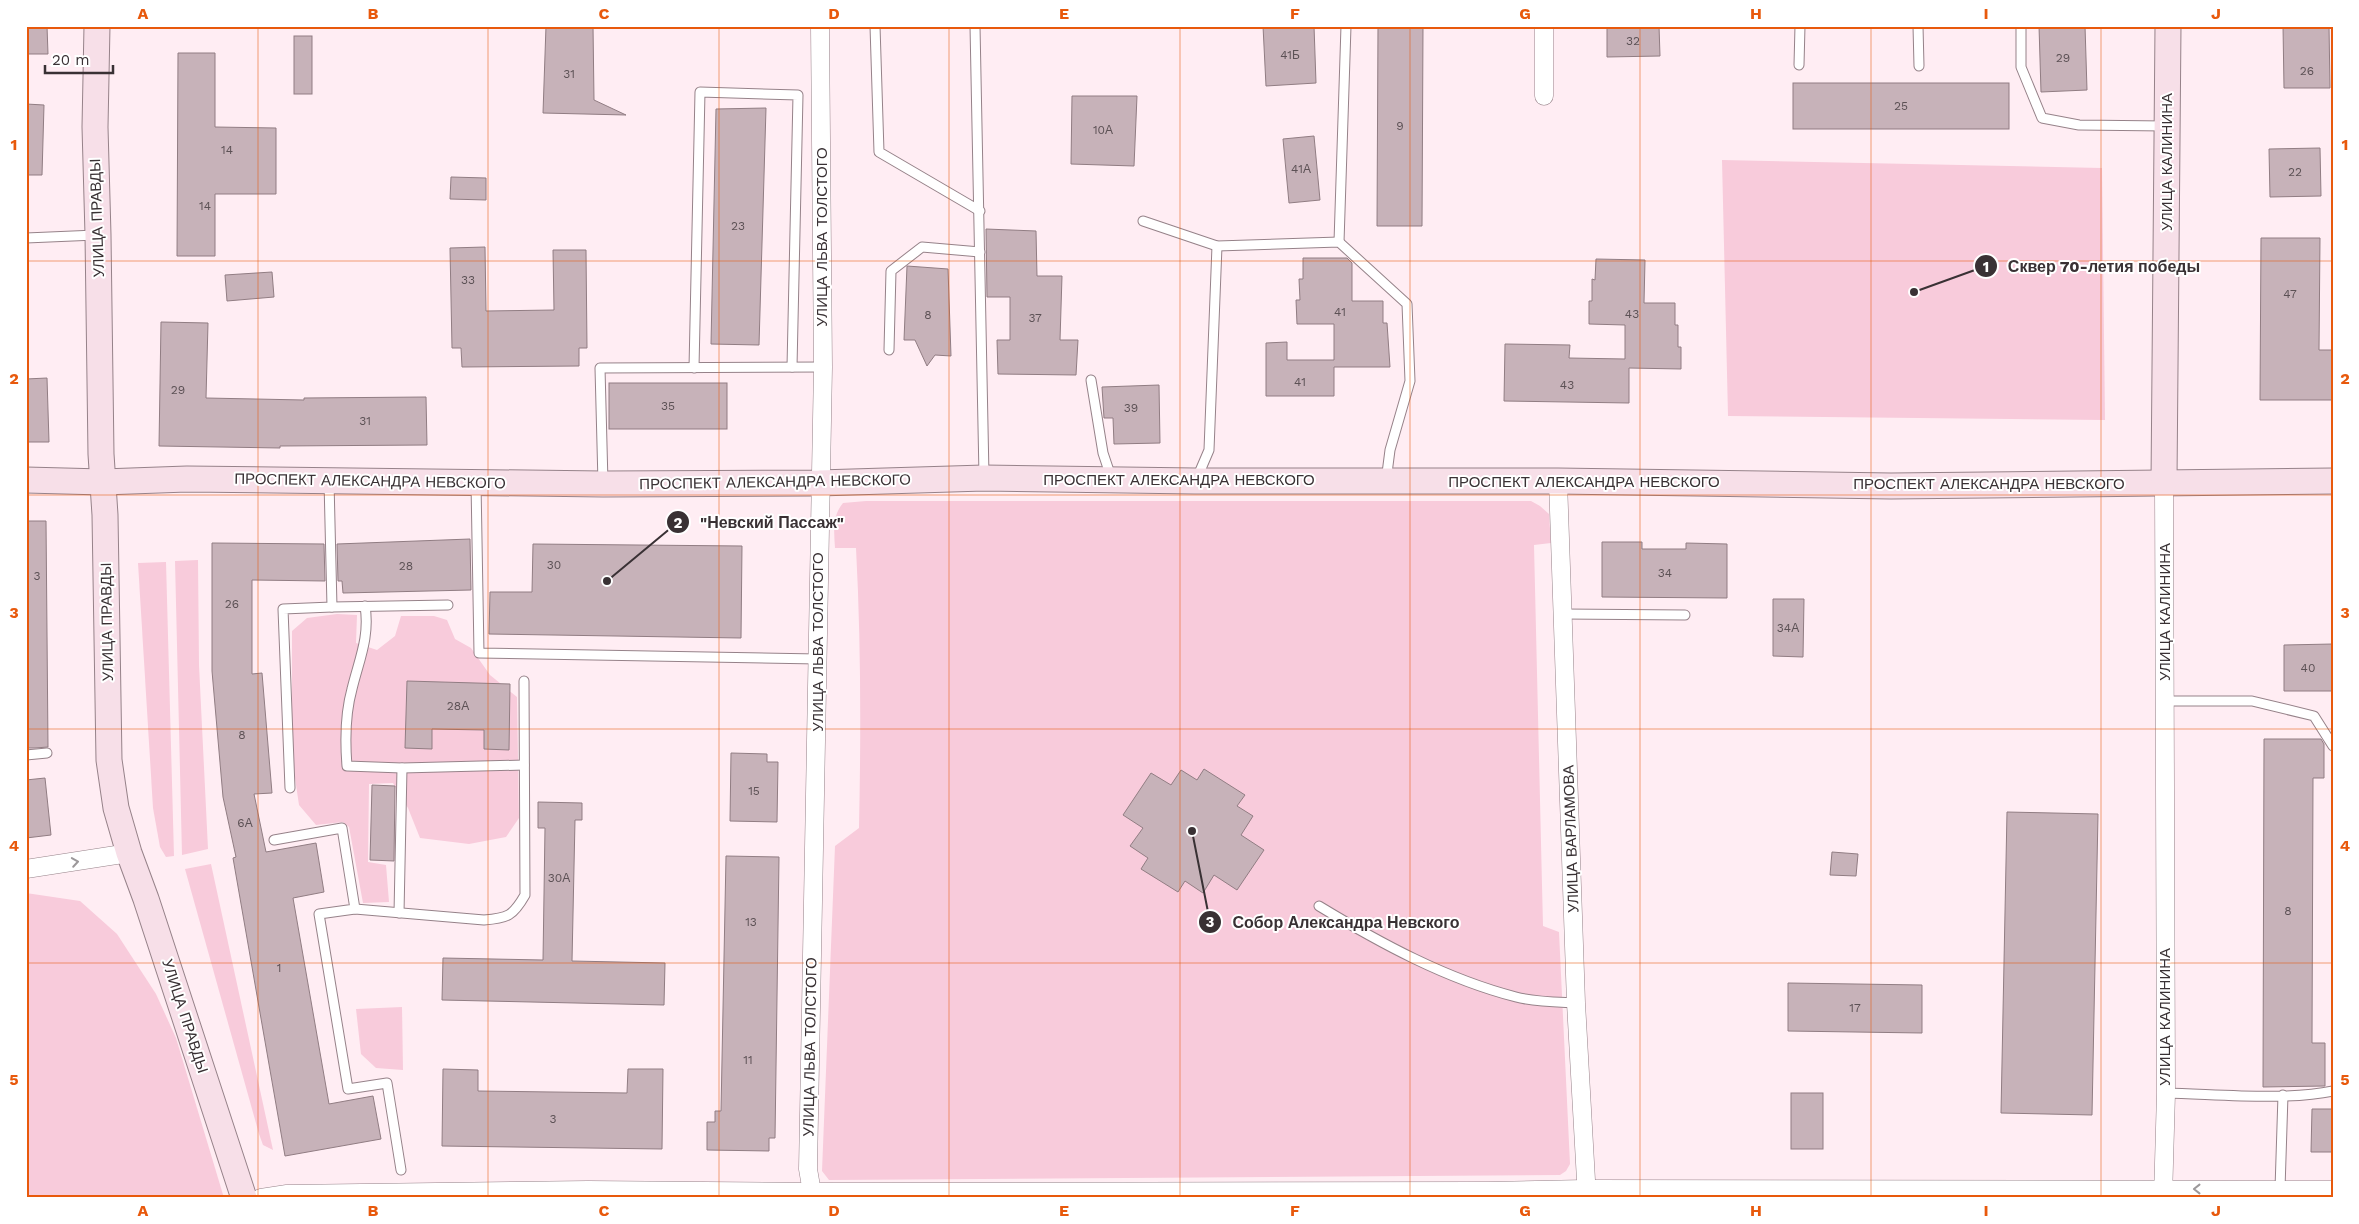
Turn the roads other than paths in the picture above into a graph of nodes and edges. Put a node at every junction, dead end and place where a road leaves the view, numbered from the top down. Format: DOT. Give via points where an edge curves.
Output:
graph roads {
  1 [pos="97,26"];
  2 [pos="820,26"];
  3 [pos="875,26"];
  4 [pos="975,26"];
  5 [pos="1346,26"];
  6 [pos="1544,26"];
  7 [pos="1800,26"];
  8 [pos="1918,26"];
  9 [pos="2021,26"];
  10 [pos="2168,26"];
  11 [pos="1799,65"];
  12 [pos="1919,66"];
  13 [pos="1544,96"];
  14 [pos="2167,126"];
  15 [pos="980,210"];
  16 [pos="1143,220"];
  17 [pos="98,235"];
  18 [pos="26,238"];
  19 [pos="1339,242"];
  20 [pos="1217,246"];
  21 [pos="980,252"];
  22 [pos="889,350"];
  23 [pos="792,367"];
  24 [pos="822,367"];
  25 [pos="694,368"];
  26 [pos="1091,380"];
  27 [pos="984,478"];
  28 [pos="26,480"];
  29 [pos="1112,480"];
  30 [pos="329,481"];
  31 [pos="1195,481"];
  32 [pos="1386,481"];
  33 [pos="1558,481"];
  34 [pos="2333,481"];
  35 [pos="103,482"];
  36 [pos="2164,482"];
  37 [pos="476,483"];
  38 [pos="819,483"];
  39 [pos="603,484"];
  40 [pos="448,605"];
  41 [pos="364,606"];
  42 [pos="332,607"];
  43 [pos="1563,614"];
  44 [pos="1685,615"];
  45 [pos="818,659"];
  46 [pos="524,681"];
  47 [pos="2165,701"];
  48 [pos="2333,746"];
  49 [pos="47,753"];
  50 [pos="26,755"];
  51 [pos="524,765"];
  52 [pos="402,768"];
  53 [pos="290,788"];
  54 [pos="274,840"];
  55 [pos="129,853"];
  56 [pos="26,869"];
  57 [pos="1319,906"];
  58 [pos="354,909"];
  59 [pos="399,913"];
  60 [pos="1576,1003"];
  61 [pos="2333,1091"];
  62 [pos="2166,1093"];
  63 [pos="2283,1095"];
  64 [pos="401,1170"];
  65 [pos="2280,1189"];
  66 [pos="2333,1190"];
  67 [pos="1586,1193"];
  68 [pos="2163,1193"];
  69 [pos="588,1194"];
  70 [pos="433,1195"];
  71 [pos="812,1195"];
  72 [pos="1010,1195"];
  73 [pos="1126,1195"];
  74 [pos="244,1198"];
  75 [pos="260,1198"];
  1 -- 17 [label="main road, УЛИЦА ПРАВДЫ" via="94,128"];
  2 -- 24 [label="street, УЛИЦА ЛЬВА ТОЛСТОГО"];
  3 -- 15 [label="lane" via="879,152"];
  4 -- 15 [label="lane"];
  5 -- 19 [label="lane"];
  6 -- 13 [label="street"];
  7 -- 11 [label="lane"];
  8 -- 12 [label="lane"];
  9 -- 14 [label="lane" via="2021,67 2042,118 2078,125"];
  10 -- 14 [label="main road, УЛИЦА КАЛИНИНА"];
  14 -- 36 [label="main road, УЛИЦА КАЛИНИНА"];
  15 -- 21 [label="lane"];
  16 -- 20 [label="lane"];
  17 -- 18 [label="lane"];
  17 -- 35 [label="main road, УЛИЦА ПРАВДЫ"];
  19 -- 20 [label="lane"];
  19 -- 32 [label="lane" via="1407,304 1410,381 1390,450"];
  20 -- 31 [label="lane" via="1209,450"];
  21 -- 22 [label="lane" via="922,247 891,271"];
  21 -- 27 [label="lane"];
  23 -- 24 [label="lane"];
  23 -- 25 [label="lane"];
  23 -- 25 [label="lane" via="798,95 700,92"];
  24 -- 38 [label="street, УЛИЦА ЛЬВА ТОЛСТОГО"];
  25 -- 39 [label="lane" via="600,368"];
  26 -- 29 [label="lane" via="1103,453"];
  27 -- 29 [label="main road, ПРОСПЕКТ АЛЕКСАНДРА НЕВСКОГО"];
  27 -- 38 [label="main road, ПРОСПЕКТ АЛЕКСАНДРА НЕВСКОГО"];
  28 -- 35 [label="main road, ПРОСПЕКТ АЛЕКСАНДРА НЕВСКОГО"];
  29 -- 31 [label="main road, ПРОСПЕКТ АЛЕКСАНДРА НЕВСКОГО"];
  30 -- 35 [label="main road, ПРОСПЕКТ АЛЕКСАНДРА НЕВСКОГО" via="187,479"];
  30 -- 37 [label="main road, ПРОСПЕКТ АЛЕКСАНДРА НЕВСКОГО"];
  30 -- 42 [label="lane"];
  31 -- 32 [label="main road, ПРОСПЕКТ АЛЕКСАНДРА НЕВСКОГО"];
  32 -- 33 [label="main road, ПРОСПЕКТ АЛЕКСАНДРА НЕВСКОГО"];
  33 -- 36 [label="main road, ПРОСПЕКТ АЛЕКСАНДРА НЕВСКОГО" via="1891,486"];
  33 -- 43 [label="street, УЛИЦА ВАРЛАМОВА"];
  34 -- 36 [label="main road, ПРОСПЕКТ АЛЕКСАНДРА НЕВСКОГО"];
  35 -- 55 [label="main road, УЛИЦА ПРАВДЫ" via="109,760 116,808"];
  36 -- 47 [label="street, УЛИЦА КАЛИНИНА"];
  37 -- 39 [label="main road, ПРОСПЕКТ АЛЕКСАНДРА НЕВСКОГО"];
  37 -- 45 [label="lane" via="479,653"];
  38 -- 39 [label="main road, ПРОСПЕКТ АЛЕКСАНДРА НЕВСКОГО"];
  38 -- 45 [label="street, УЛИЦА ЛЬВА ТОЛСТОГО"];
  40 -- 41 [label="lane"];
  41 -- 42 [label="lane"];
  41 -- 52 [label="lane" via="368,623 365,647 351,691 346,726 347,766"];
  42 -- 53 [label="lane" via="283,609"];
  43 -- 44 [label="lane"];
  43 -- 60 [label="street, УЛИЦА ВАРЛАМОВА"];
  45 -- 71 [label="street, УЛИЦА ЛЬВА ТОЛСТОГО" via="808,1159"];
  46 -- 51 [label="lane"];
  47 -- 48 [label="lane" via="2252,701 2290,709 2314,716"];
  47 -- 62 [label="street, УЛИЦА КАЛИНИНА"];
  49 -- 50 [label="lane"];
  51 -- 52 [label="lane"];
  51 -- 59 [label="lane" via="525,895 517,908 505,918 484,920"];
  52 -- 59 [label="lane"];
  54 -- 58 [label="lane" via="342,828"];
  56 -- 55 [label="street, one-way"];
  55 -- 74 [label="main road, УЛИЦА ПРАВДЫ"];
  57 -- 60 [label="lane" via="1404,954 1447,973 1517,997"];
  58 -- 59 [label="lane"];
  58 -- 64 [label="lane" via="319,914 348,1089 387,1083"];
  60 -- 67 [label="street, УЛИЦА ВАРЛАМОВА"];
  61 -- 63 [label="lane"];
  62 -- 63 [label="lane"];
  62 -- 68 [label="street, УЛИЦА КАЛИНИНА"];
  63 -- 65 [label="lane"];
  65 -- 66 [label="street"];
  65 -- 68 [label="street, one-way"];
  67 -- 68 [label="street"];
  67 -- 73 [label="street"];
  69 -- 70 [label="street"];
  69 -- 71 [label="street"];
  70 -- 75 [label="street" via="287,1194"];
  71 -- 72 [label="street"];
  72 -- 73 [label="street"];
}
